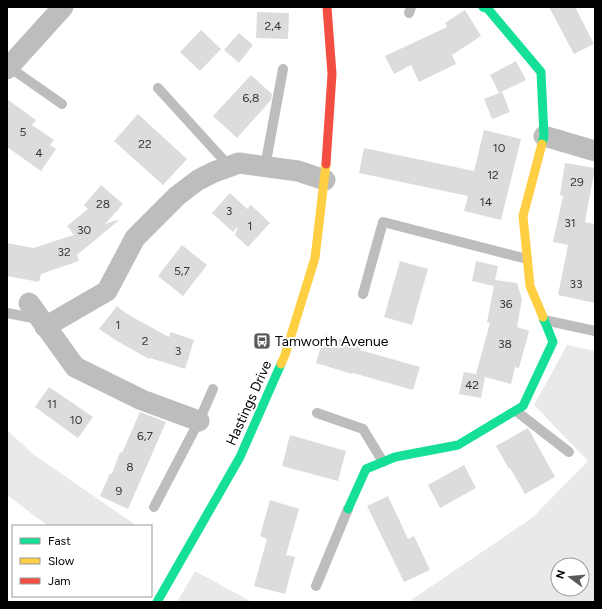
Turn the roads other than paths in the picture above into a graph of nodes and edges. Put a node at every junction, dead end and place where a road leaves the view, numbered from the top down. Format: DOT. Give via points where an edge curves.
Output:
graph roads {
  1 [pos="63,7"];
  2 [pos="327,7"];
  3 [pos="483,7"];
  4 [pos="8,68"];
  5 [pos="283,69"];
  6 [pos="158,88"];
  7 [pos="62,104"];
  8 [pos="544,136"];
  9 [pos="595,151"];
  10 [pos="230,167"];
  11 [pos="265,167"];
  12 [pos="325,180"];
  13 [pos="527,259"];
  14 [pos="364,294"];
  15 [pos="7,313"];
  16 [pos="38,317"];
  17 [pos="544,320"];
  18 [pos="595,331"];
  19 [pos="213,389"];
  20 [pos="516,411"];
  21 [pos="317,413"];
  22 [pos="198,421"];
  23 [pos="569,452"];
  24 [pos="383,462"];
  25 [pos="154,507"];
  26 [pos="348,509"];
  27 [pos="316,586"];
  28 [pos="158,602"];
  1 -- 4 [label="street"];
  2 -- 12 [label="street, Hastings Drive" via="332,74"];
  3 -- 8 [label="street" via="488,9 541,72"];
  4 -- 7 [label="lane"];
  5 -- 11 [label="lane"];
  6 -- 10 [label="lane"];
  8 -- 9 [label="street"];
  8 -- 13 [label="street" via="523,216"];
  10 -- 11 [label="street" via="239,163"];
  10 -- 16 [label="street" via="198,180 135,238 107,290"];
  11 -- 12 [label="street" via="298,171"];
  12 -- 28 [label="street, Hastings Drive" via="315,258 285,355 240,457"];
  13 -- 14 [label="lane" via="383,222"];
  13 -- 17 [label="street" via="530,286"];
  15 -- 16 [label="lane"];
  16 -- 22 [label="street" via="75,367 142,400"];
  17 -- 18 [label="lane"];
  17 -- 20 [label="street" via="553,342 524,406"];
  19 -- 22 [label="lane"];
  20 -- 23 [label="lane"];
  20 -- 24 [label="street" via="458,445 395,457"];
  21 -- 24 [label="lane" via="363,429"];
  22 -- 25 [label="lane"];
  24 -- 26 [label="street" via="366,469"];
  26 -- 27 [label="lane"];
}
